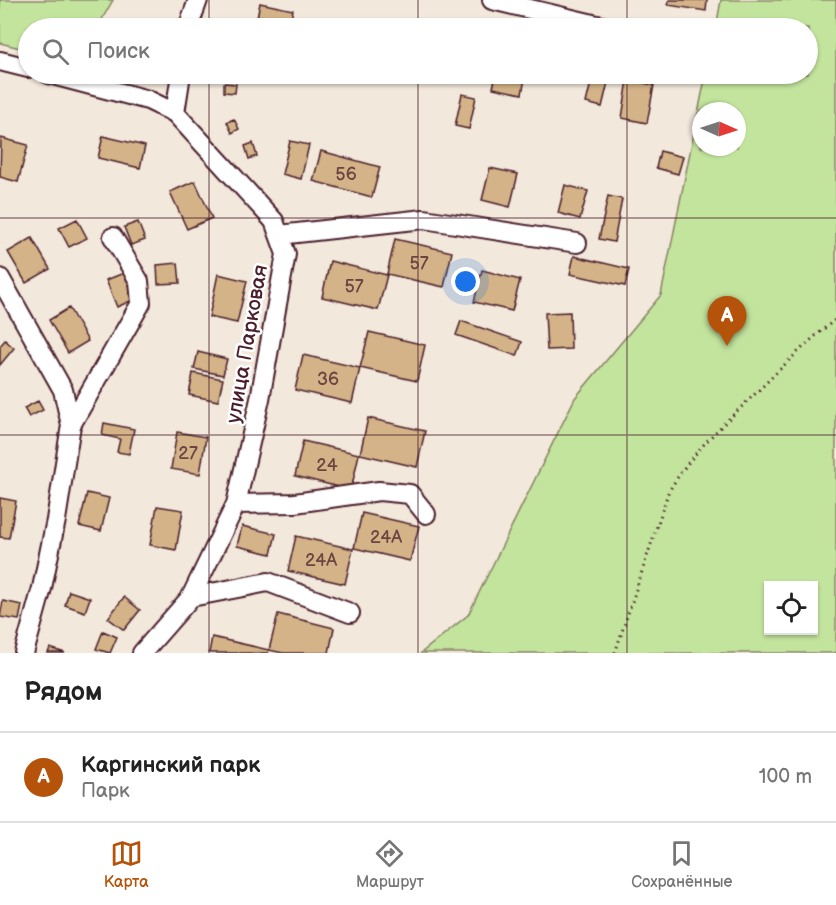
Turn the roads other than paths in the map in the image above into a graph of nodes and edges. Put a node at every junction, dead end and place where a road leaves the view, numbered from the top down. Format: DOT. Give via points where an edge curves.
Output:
graph roads {
  1 [pos="198,0"];
  2 [pos="492,0"];
  3 [pos="192,18"];
  4 [pos="568,18"];
  5 [pos="0,61"];
  6 [pos="18,66"];
  7 [pos="87,84"];
  8 [pos="179,84"];
  9 [pos="175,113"];
  10 [pos="279,235"];
  11 [pos="113,237"];
  12 [pos="577,243"];
  13 [pos="0,278"];
  14 [pos="71,425"];
  15 [pos="236,504"];
  16 [pos="426,514"];
  17 [pos="191,597"];
  18 [pos="350,613"];
  19 [pos="24,653"];
  20 [pos="142,653"];
  1 -- 3 [label="street"];
  2 -- 4 [label="street"];
  5 -- 6 [label="street"];
  7 -- 9 [label="street, улица Парковая" via="148,100"];
  8 -- 9 [label="street"];
  9 -- 10 [label="street, улица Парковая" via="274,221"];
  10 -- 12 [label="street" via="424,219"];
  10 -- 15 [label="street, улица Парковая" via="286,254"];
  11 -- 14 [label="street" via="139,281 141,303"];
  13 -- 14 [label="street" via="63,390"];
  14 -- 19 [label="street" via="54,531"];
  15 -- 16 [label="street" via="295,503 379,491 410,494"];
  15 -- 17 [label="street, улица Парковая"];
  17 -- 18 [label="street" via="268,582"];
  17 -- 20 [label="street, улица Парковая"];
}
